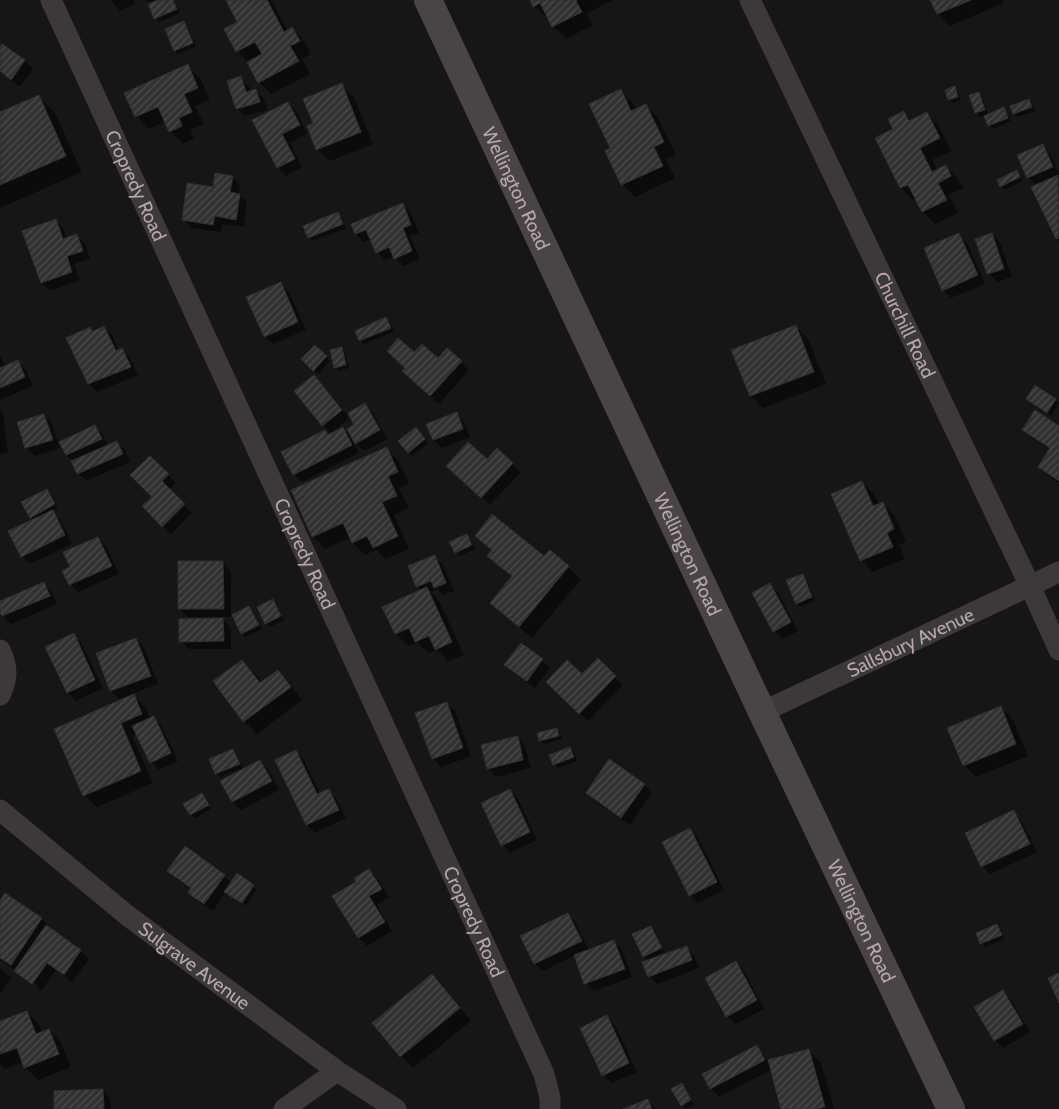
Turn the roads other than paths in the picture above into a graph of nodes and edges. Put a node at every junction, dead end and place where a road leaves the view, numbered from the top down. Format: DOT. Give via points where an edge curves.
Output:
graph roads {
  1 [pos="51,0"];
  2 [pos="428,0"];
  3 [pos="750,0"];
  4 [pos="1059,572"];
  5 [pos="1030,586"];
  6 [pos="0,650"];
  7 [pos="1059,650"];
  8 [pos="0,695"];
  9 [pos="762,712"];
  10 [pos="0,810"];
  11 [pos="337,1071"];
  12 [pos="284,1109"];
  13 [pos="396,1109"];
  14 [pos="550,1109"];
  15 [pos="951,1109"];
  1 -- 14 [label="street, Cropredy Road" via="544,1074"];
  2 -- 9 [label="main road, Wellington Road"];
  3 -- 5 [label="street, Churchill Road"];
  4 -- 5 [label="street, Sallsbury Avenue"];
  5 -- 7 [label="street, Churchill Road"];
  5 -- 9 [label="street, Sallsbury Avenue"];
  6 -- 8 [label="street" via="6,669"];
  9 -- 15 [label="main road, Wellington Road"];
  10 -- 11 [label="street, Sulgrave Avenue" via="128,916"];
  11 -- 12 [label="street"];
  11 -- 13 [label="street, Sulgrave Avenue"];
}
